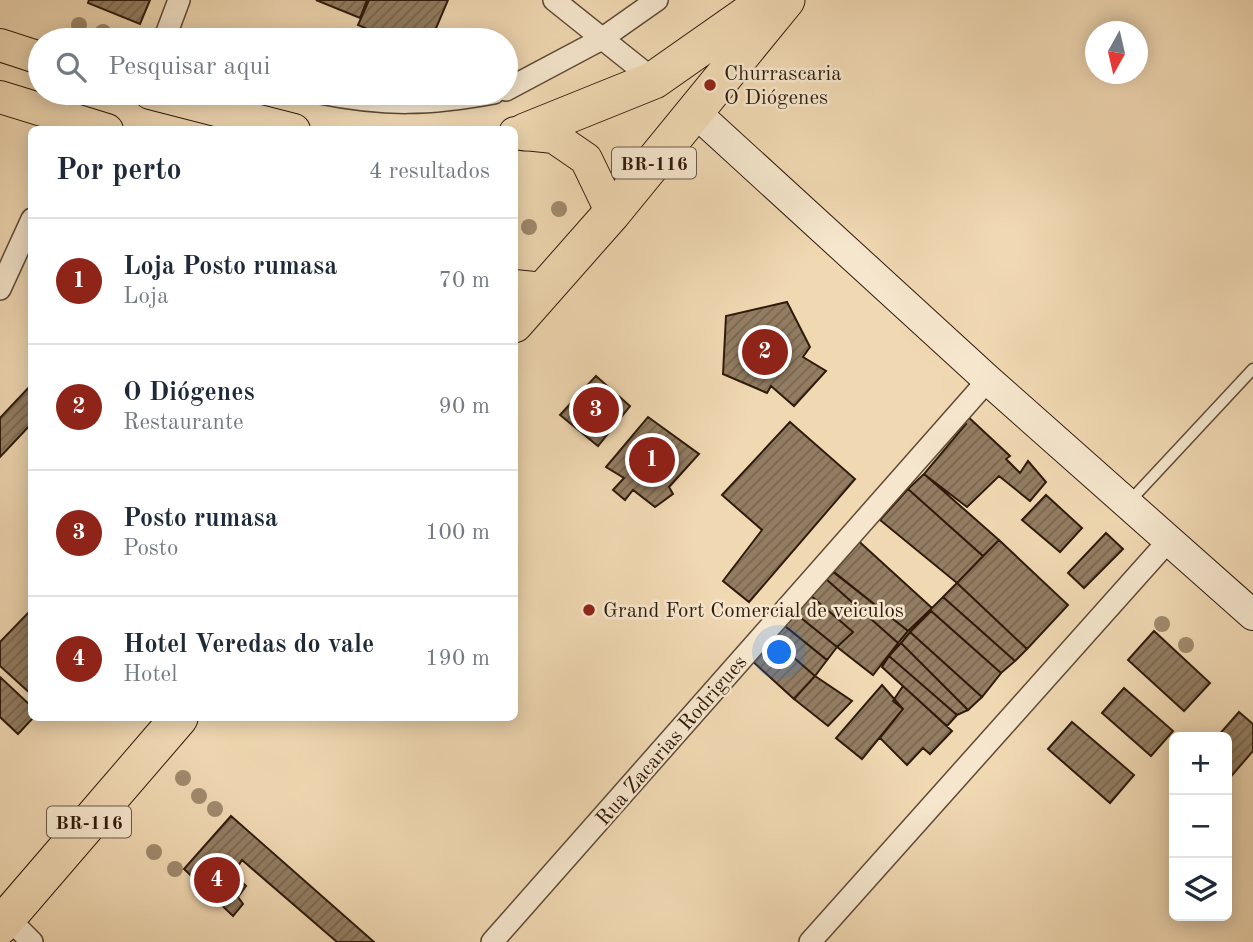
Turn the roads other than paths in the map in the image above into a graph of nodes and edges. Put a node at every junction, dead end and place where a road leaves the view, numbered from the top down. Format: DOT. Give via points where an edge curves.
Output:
graph roads {
  1 [pos="180,0"];
  2 [pos="554,0"];
  3 [pos="657,0"];
  4 [pos="768,0"];
  5 [pos="786,0"];
  6 [pos="169,28"];
  7 [pos="600,40"];
  8 [pos="0,46"];
  9 [pos="28,54"];
  10 [pos="654,80"];
  11 [pos="518,84"];
  12 [pos="0,97"];
  13 [pos="197,105"];
  14 [pos="695,112"];
  15 [pos="83,126"];
  16 [pos="280,126"];
  17 [pos="520,132"];
  18 [pos="612,213"];
  19 [pos="28,228"];
  20 [pos="529,288"];
  21 [pos="0,289"];
  22 [pos="518,314"];
  23 [pos="1253,369"];
  24 [pos="988,380"];
  25 [pos="1128,503"];
  26 [pos="1170,539"];
  27 [pos="1253,615"];
  28 [pos="177,721"];
  29 [pos="10,924"];
  30 [pos="492,942"];
  31 [pos="810,942"];
  1 -- 6 [label="street"];
  2 -- 7 [label="street"];
  3 -- 7 [label="street"];
  4 -- 10 [label="highway"];
  5 -- 14 [label="highway, BR-116"];
  7 -- 10 [label="street"];
  7 -- 11 [label="street"];
  8 -- 9 [label="main road"];
  10 -- 17 [label="highway"];
  12 -- 15 [label="main road"];
  13 -- 16 [label="main road"];
  14 -- 18 [label="highway, BR-116"];
  14 -- 24 [label="street"];
  17 -- 18 [label="main road" via="554,137 586,159"];
  18 -- 20 [label="highway, BR-116"];
  19 -- 21 [label="street"];
  20 -- 22 [label="highway, BR-116"];
  23 -- 25 [label="lane"];
  24 -- 25 [label="street"];
  24 -- 30 [label="street, Rua Zacarias Rodrigues"];
  25 -- 26 [label="street"];
  26 -- 27 [label="street"];
  26 -- 31 [label="street"];
  28 -- 29 [label="highway, BR-116"];
}
